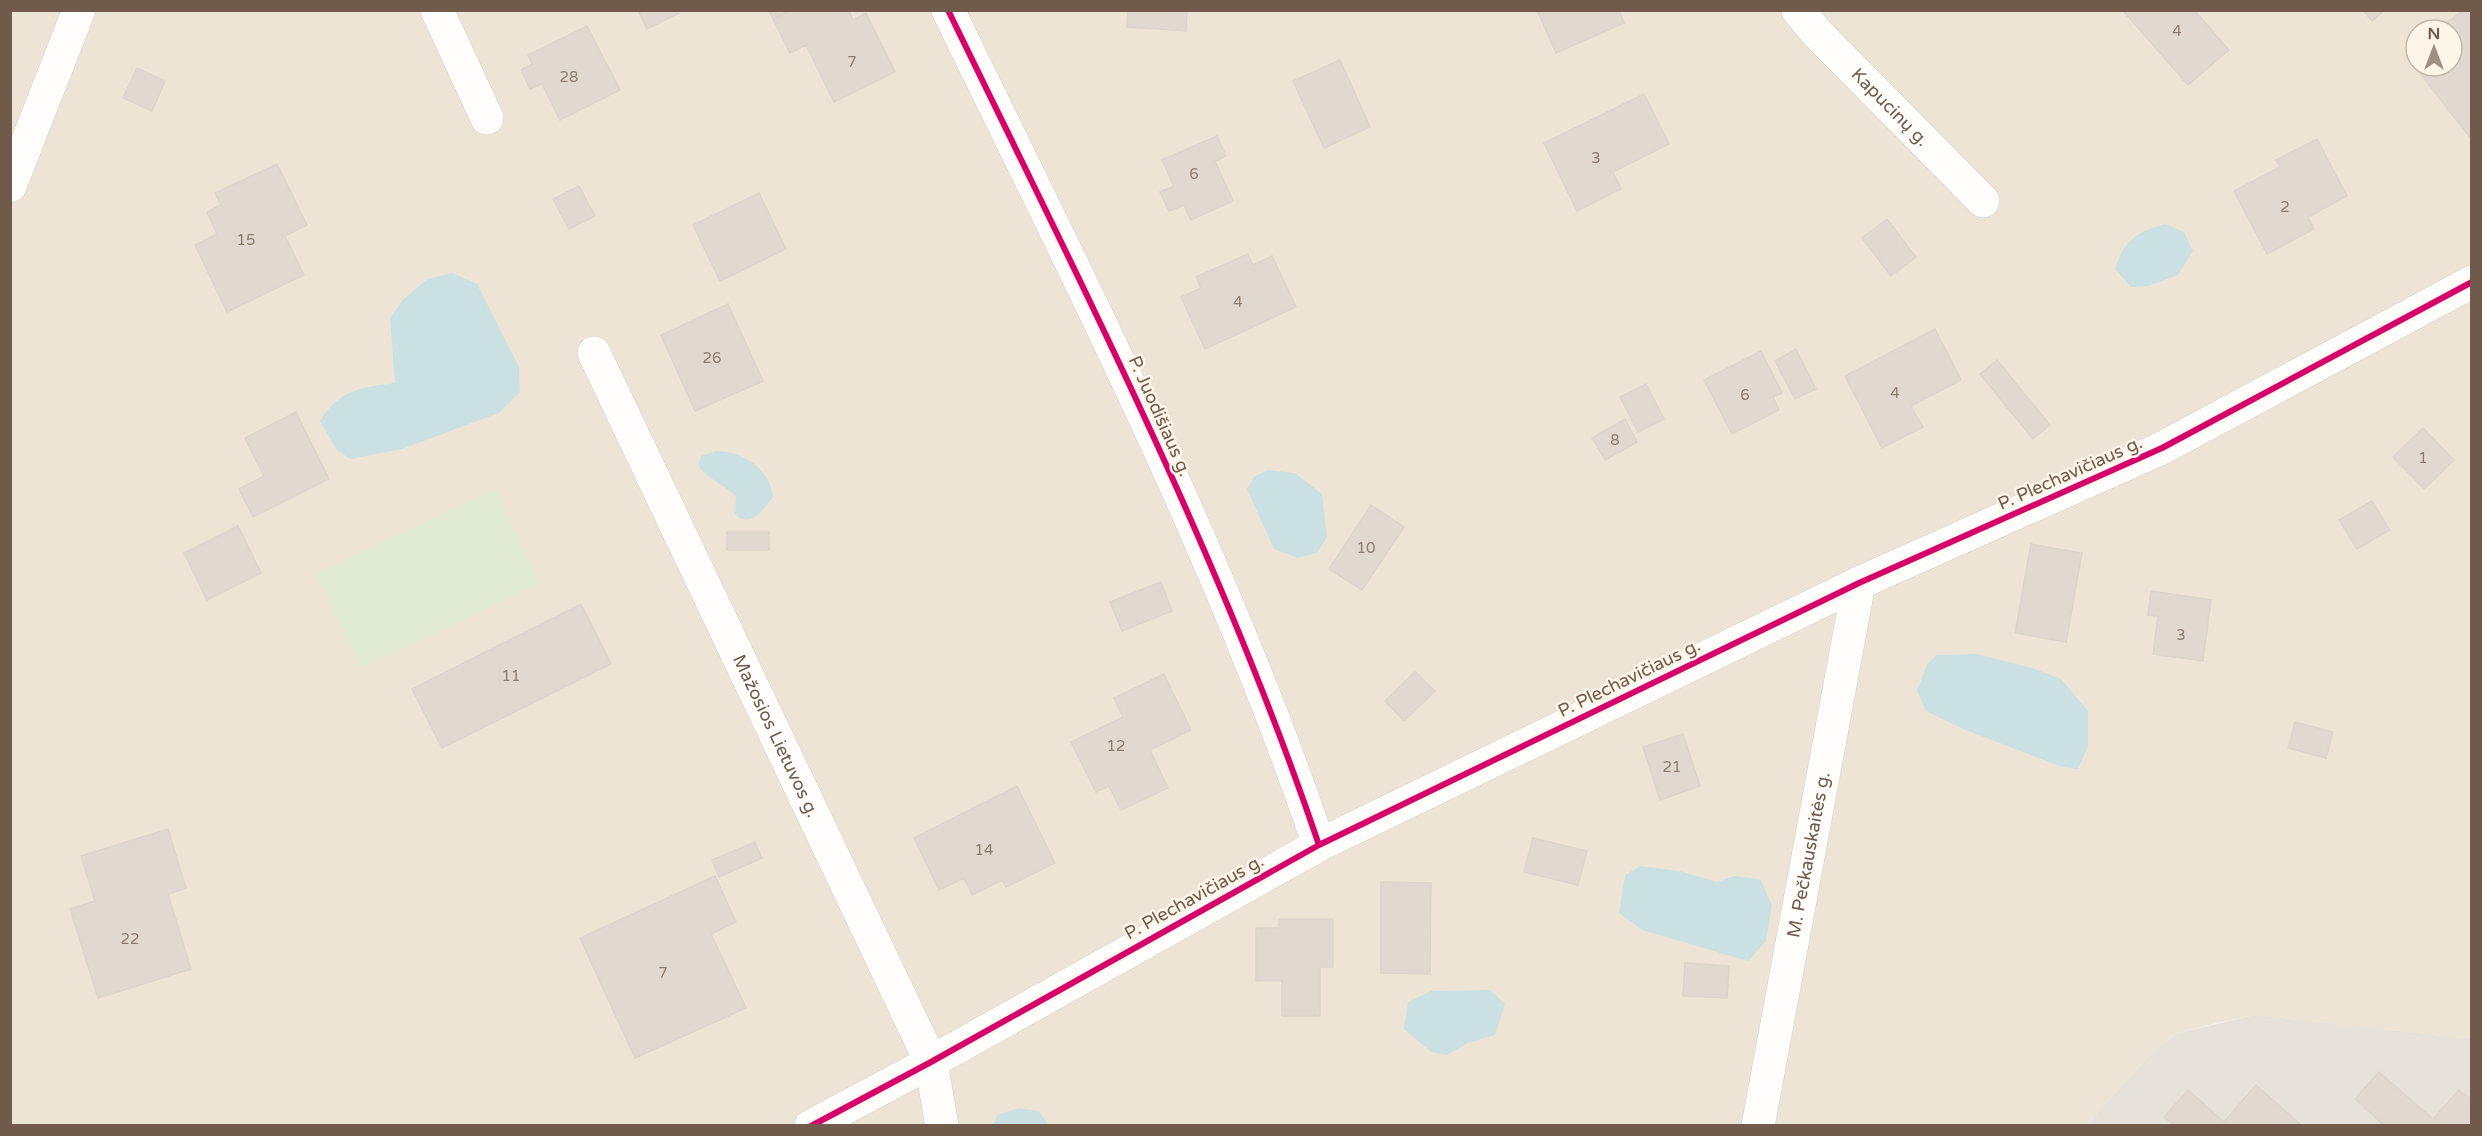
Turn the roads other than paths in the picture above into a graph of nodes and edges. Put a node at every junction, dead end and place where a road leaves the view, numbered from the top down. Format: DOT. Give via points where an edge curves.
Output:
graph roads {
  1 [pos="79,10"];
  2 [pos="437,10"];
  3 [pos="948,10"];
  4 [pos="1798,10"];
  5 [pos="487,118"];
  6 [pos="10,186"];
  7 [pos="1983,201"];
  8 [pos="2472,282"];
  9 [pos="594,353"];
  10 [pos="1859,583"];
  11 [pos="1319,844"];
  12 [pos="931,1062"];
  13 [pos="811,1125"];
  14 [pos="942,1125"];
  15 [pos="1758,1125"];
  1 -- 6 [label="street"];
  2 -- 5 [label="street"];
  3 -- 11 [label="street, P. Juodišiaus g." via="1145,416 1282,736"];
  4 -- 7 [label="street, Kapucinų g."];
  8 -- 10 [label="street, P. Plechavičiaus g." via="2162,448"];
  9 -- 12 [label="street, Mažosios Lietuvos g."];
  10 -- 11 [label="street, P. Plechavičiaus g."];
  10 -- 15 [label="street, M. Pečkauskaitės g."];
  11 -- 12 [label="street, P. Plechavičiaus g."];
  12 -- 13 [label="street, P. Plechavičiaus g."];
  12 -- 14 [label="street, Mažosios Lietuvos g."];
}
